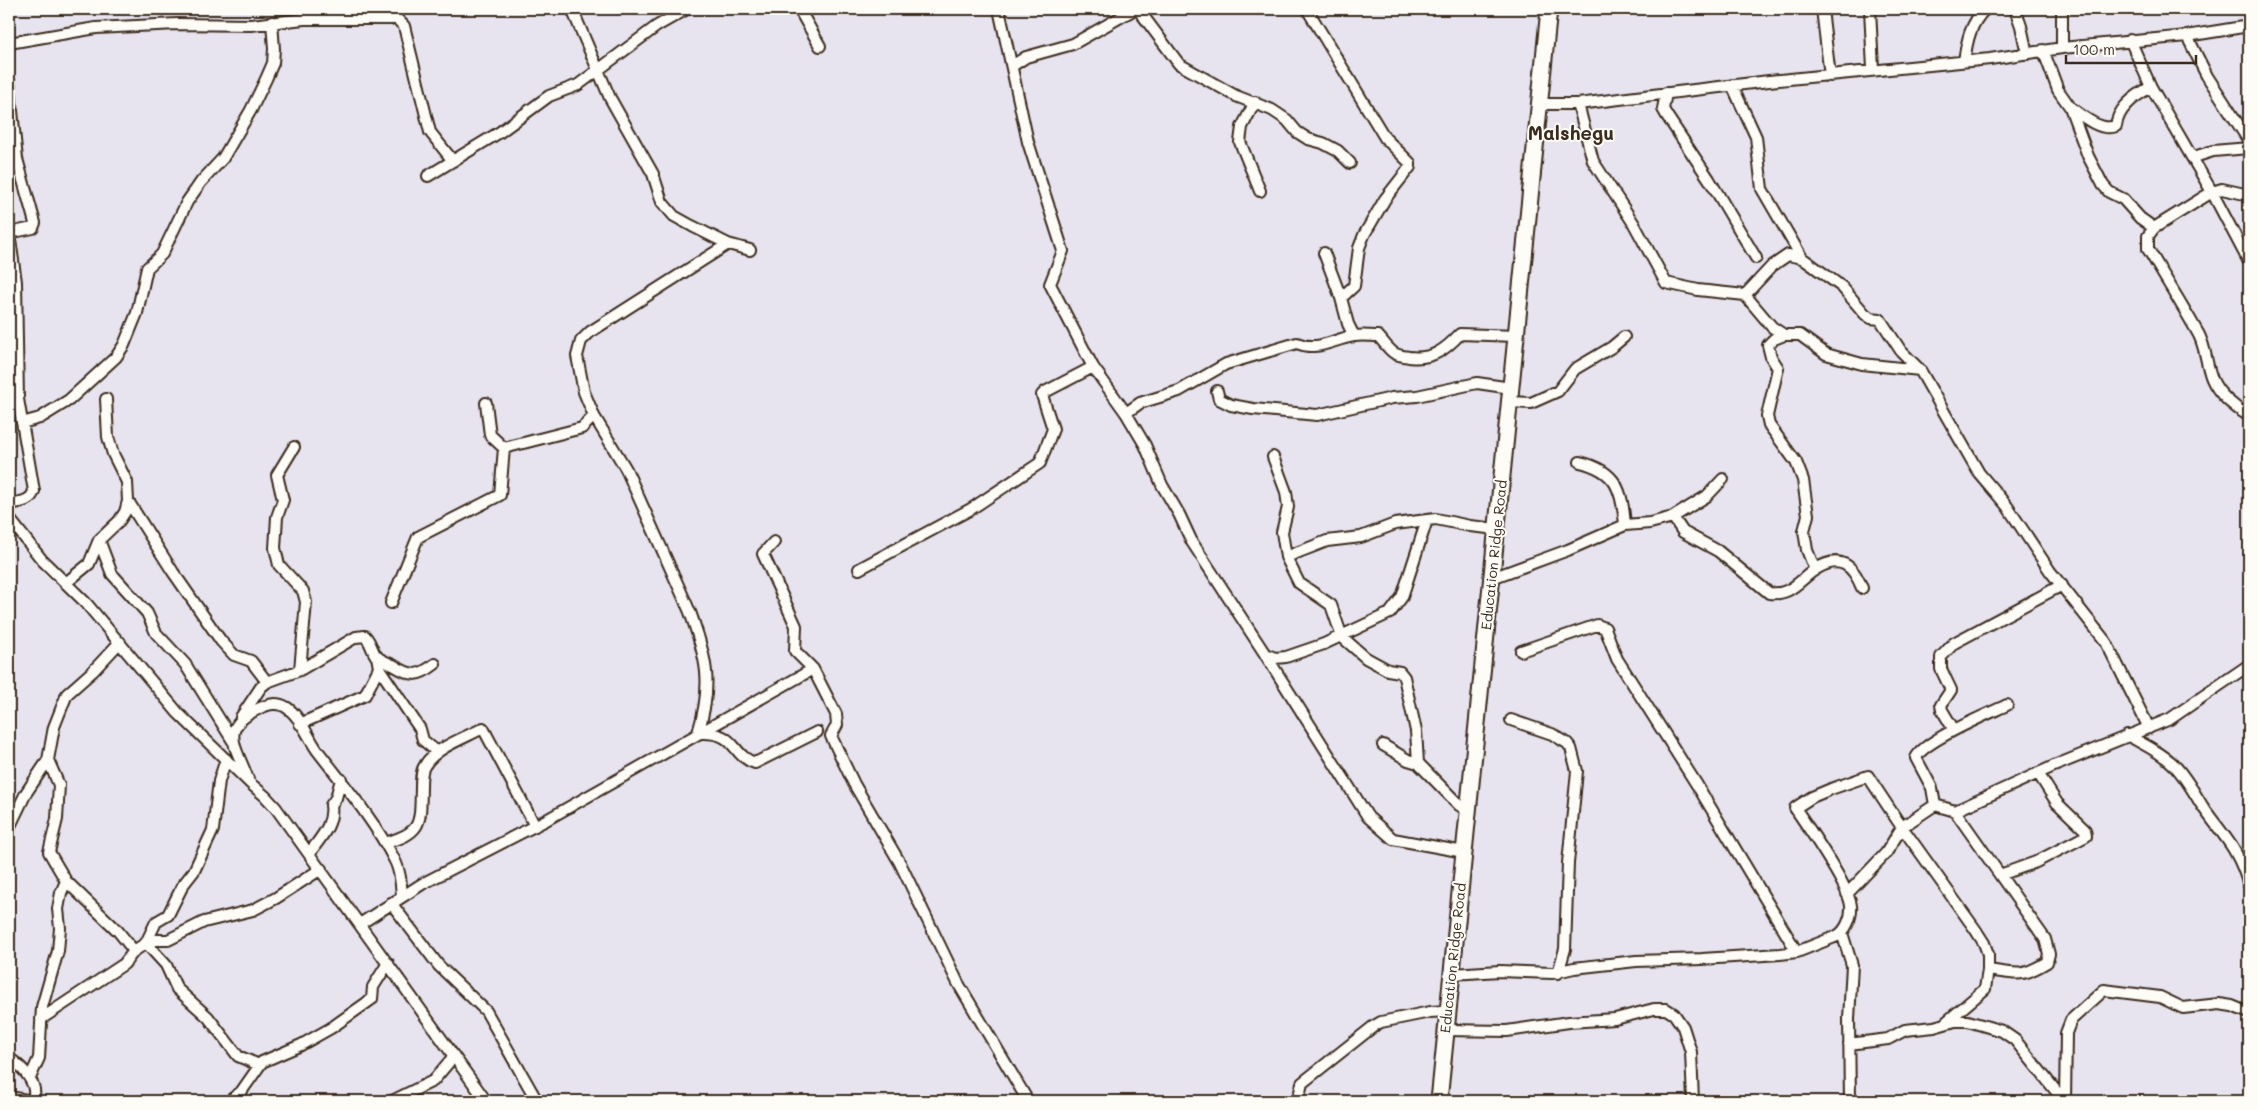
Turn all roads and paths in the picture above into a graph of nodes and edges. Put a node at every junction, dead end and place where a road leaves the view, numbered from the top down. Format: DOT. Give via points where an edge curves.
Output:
graph roads {
  1 [pos="572,9"];
  2 [pos="687,9"];
  3 [pos="799,9"];
  4 [pos="999,9"];
  5 [pos="1137,9"];
  6 [pos="1307,9"];
  7 [pos="1548,9"];
  8 [pos="1822,9"];
  9 [pos="1870,9"];
  10 [pos="1985,9"];
  11 [pos="2015,9"];
  12 [pos="2062,9"];
  13 [pos="304,14"];
  14 [pos="272,22"];
  15 [pos="2249,26"];
  16 [pos="2187,36"];
  17 [pos="2130,40"];
  18 [pos="9,43"];
  19 [pos="820,46"];
  20 [pos="2062,48"];
  21 [pos="2043,50"];
  22 [pos="2027,54"];
  23 [pos="1964,61"];
  24 [pos="1012,66"];
  25 [pos="597,69"];
  26 [pos="1873,69"];
  27 [pos="1830,76"];
  28 [pos="9,82"];
  29 [pos="1732,85"];
  30 [pos="2151,86"];
  31 [pos="1666,94"];
  32 [pos="1255,102"];
  33 [pos="1539,104"];
  34 [pos="1578,104"];
  35 [pos="2070,107"];
  36 [pos="2249,141"];
  37 [pos="2249,148"];
  38 [pos="2194,158"];
  39 [pos="453,161"];
  40 [pos="1350,163"];
  41 [pos="428,176"];
  42 [pos="1260,191"];
  43 [pos="2212,192"];
  44 [pos="2249,195"];
  45 [pos="2154,228"];
  46 [pos="9,232"];
  47 [pos="2249,237"];
  48 [pos="2239,243"];
  49 [pos="728,244"];
  50 [pos="750,250"];
  51 [pos="1324,253"];
  52 [pos="1756,258"];
  53 [pos="1802,258"];
  54 [pos="2249,262"];
  55 [pos="1745,295"];
  56 [pos="1341,298"];
  57 [pos="1784,335"];
  58 [pos="1354,336"];
  59 [pos="1516,336"];
  60 [pos="1624,337"];
  61 [pos="1093,367"];
  62 [pos="1920,370"];
  63 [pos="1217,391"];
  64 [pos="1510,395"];
  65 [pos="106,399"];
  66 [pos="486,403"];
  67 [pos="1126,413"];
  68 [pos="594,416"];
  69 [pos="2249,416"];
  70 [pos="22,423"];
  71 [pos="582,428"];
  72 [pos="605,434"];
  73 [pos="294,447"];
  74 [pos="504,448"];
  75 [pos="1273,457"];
  76 [pos="1580,462"];
  77 [pos="1723,479"];
  78 [pos="128,501"];
  79 [pos="9,504"];
  80 [pos="1673,517"];
  81 [pos="9,518"];
  82 [pos="1427,520"];
  83 [pos="1625,525"];
  84 [pos="1497,529"];
  85 [pos="99,540"];
  86 [pos="774,542"];
  87 [pos="1286,557"];
  88 [pos="859,570"];
  89 [pos="1815,570"];
  90 [pos="1492,578"];
  91 [pos="67,582"];
  92 [pos="2062,585"];
  93 [pos="1862,588"];
  94 [pos="391,603"];
  95 [pos="1342,637"];
  96 [pos="120,642"];
  97 [pos="1521,651"];
  98 [pos="1265,654"];
  99 [pos="377,656"];
  100 [pos="435,664"];
  101 [pos="2249,665"];
  102 [pos="379,668"];
  103 [pos="813,668"];
  104 [pos="300,670"];
  105 [pos="267,682"];
  106 [pos="2007,705"];
  107 [pos="1511,720"];
  108 [pos="237,722"];
  109 [pos="300,724"];
  110 [pos="2148,728"];
  111 [pos="1954,730"];
  112 [pos="817,732"];
  113 [pos="698,733"];
  114 [pos="2127,735"];
  115 [pos="234,741"];
  116 [pos="1383,745"];
  117 [pos="437,752"];
  118 [pos="226,759"];
  119 [pos="48,760"];
  120 [pos="1418,763"];
  121 [pos="2038,774"];
  122 [pos="342,780"];
  123 [pos="251,784"];
  124 [pos="1935,805"];
  125 [pos="1468,811"];
  126 [pos="1955,811"];
  127 [pos="535,826"];
  128 [pos="1902,827"];
  129 [pos="9,828"];
  130 [pos="385,843"];
  131 [pos="1464,852"];
  132 [pos="309,854"];
  133 [pos="321,869"];
  134 [pos="2000,875"];
  135 [pos="66,881"];
  136 [pos="2249,886"];
  137 [pos="1847,894"];
  138 [pos="402,896"];
  139 [pos="391,903"];
  140 [pos="360,924"];
  141 [pos="1842,933"];
  142 [pos="146,943"];
  143 [pos="134,951"];
  144 [pos="1797,952"];
  145 [pos="388,963"];
  146 [pos="1988,970"];
  147 [pos="1558,973"];
  148 [pos="1452,974"];
  149 [pos="1448,1010"];
  150 [pos="2249,1013"];
  151 [pos="41,1019"];
  152 [pos="1945,1023"];
  153 [pos="1446,1030"];
  154 [pos="1849,1044"];
  155 [pos="454,1056"];
  156 [pos="9,1058"];
  157 [pos="260,1065"];
  158 [pos="30,1078"];
  159 [pos="9,1097"];
  160 [pos="33,1101"];
  161 [pos="228,1101"];
  162 [pos="392,1101"];
  163 [pos="486,1101"];
  164 [pos="537,1101"];
  165 [pos="1028,1101"];
  166 [pos="1298,1101"];
  167 [pos="1439,1101"];
  168 [pos="1693,1101"];
  169 [pos="1850,1101"];
  170 [pos="2064,1101"];
  1 -- 25 [label="street"];
  2 -- 25 [label="street"];
  3 -- 19 [label="street"];
  4 -- 24 [label="street"];
  5 -- 24 [label="street" via="1073,44 1026,57"];
  5 -- 32 [label="street" via="1179,64 1236,96"];
  6 -- 56 [label="street" via="1385,138 1410,162 1410,167 1364,234 1354,286"];
  7 -- 33 [label="main road, Education Ridge Road"];
  8 -- 27 [label="street"];
  9 -- 26 [label="street"];
  10 -- 23 [label="street" via="1970,31"];
  11 -- 22 [label="street"];
  12 -- 20 [label="street"];
  13 -- 14 [label="street"];
  13 -- 39 [label="street" via="397,19 404,26 430,132"];
  14 -- 18 [label="street" via="96,28"];
  14 -- 70 [label="street" via="273,63 266,79 223,158 200,182 162,254 147,268 137,313 124,345 116,357 68,400 40,418"];
  15 -- 16 [label="street"];
  16 -- 17 [label="street"];
  16 -- 36 [label="street" via="2207,76"];
  17 -- 20 [label="street"];
  17 -- 30 [label="street"];
  20 -- 21 [label="street"];
  21 -- 22 [label="street"];
  21 -- 35 [label="street" via="2058,90"];
  22 -- 23 [label="street"];
  23 -- 26 [label="street"];
  24 -- 61 [label="street" via="1028,142 1063,251 1050,284"];
  25 -- 39 [label="street" via="578,85 549,96"];
  25 -- 49 [label="street" via="653,174 662,202 674,216"];
  26 -- 27 [label="street"];
  27 -- 29 [label="street"];
  28 -- 46 [label="street" via="17,159 35,223 33,228"];
  29 -- 31 [label="street"];
  29 -- 53 [label="street" via="1756,137 1762,188"];
  30 -- 35 [label="street" via="2133,97 2118,116 2116,126 2111,128 2088,120"];
  30 -- 38 [label="street"];
  31 -- 34 [label="street"];
  31 -- 52 [label="street" via="1663,109 1666,116 1709,179"];
  32 -- 40 [label="street" via="1272,110 1308,139 1330,147"];
  32 -- 42 [label="street" via="1242,128 1240,142"];
  33 -- 34 [label="street"];
  33 -- 59 [label="main road, Education Ridge Road"];
  34 -- 55 [label="street" via="1593,162 1634,224 1666,283"];
  35 -- 45 [label="street" via="2088,156 2103,185"];
  37 -- 38 [label="street" via="2213,151"];
  38 -- 43 [label="street"];
  39 -- 41 [label="street"];
  43 -- 44 [label="street" via="2222,189"];
  43 -- 45 [label="street"];
  43 -- 48 [label="street"];
  45 -- 69 [label="street" via="2148,236 2148,249 2199,336 2211,378 2238,410"];
  46 -- 70 [label="street" via="16,282 18,399"];
  47 -- 48 [label="street"];
  48 -- 54 [label="street"];
  49 -- 50 [label="street"];
  49 -- 68 [label="street" via="590,332 581,341 577,365"];
  51 -- 56 [label="street"];
  53 -- 55 [label="street" via="1788,256 1772,266"];
  53 -- 62 [label="street" via="1842,287 1865,314 1880,319 1901,351"];
  55 -- 57 [label="street" via="1772,327"];
  56 -- 58 [label="street"];
  57 -- 62 [label="street" via="1800,335 1826,354 1840,359"];
  57 -- 89 [label="street" via="1768,345 1778,368 1767,416 1796,462 1803,480 1808,515 1804,532"];
  58 -- 59 [label="street" via="1378,336 1399,356 1417,358 1435,355 1460,334"];
  58 -- 67 [label="street" via="1316,347 1297,343 1226,364 1179,391 1140,403"];
  59 -- 64 [label="main road, Education Ridge Road"];
  60 -- 64 [label="street" via="1574,369 1558,391 1531,403"];
  61 -- 67 [label="street"];
  61 -- 88 [label="street" via="1042,396 1053,429 1040,463 971,509"];
  62 -- 92 [label="street" via="1979,473 2007,506"];
  63 -- 64 [label="street" via="1219,399 1231,405 1317,415 1477,383"];
  64 -- 84 [label="main road, Education Ridge Road"];
  65 -- 78 [label="street" via="108,437 126,482"];
  66 -- 74 [label="street" via="490,434"];
  67 -- 98 [label="street" via="1192,542"];
  68 -- 71 [label="street"];
  68 -- 72 [label="street"];
  70 -- 79 [label="street" via="34,491 26,500"];
  71 -- 72 [label="street"];
  71 -- 74 [label="street"];
  72 -- 113 [label="street" via="626,469 699,636 707,663 707,688"];
  73 -- 104 [label="street" via="277,475 283,500 277,517 276,548 279,565 303,591 306,602"];
  74 -- 94 [label="street" via="500,495 418,537"];
  75 -- 87 [label="street" via="1288,507 1282,532"];
  76 -- 83 [label="street" via="1605,470 1617,486"];
  77 -- 80 [label="street" via="1707,496"];
  78 -- 85 [label="street" via="118,521"];
  78 -- 105 [label="street" via="184,589 222,641 234,655 252,662"];
  80 -- 83 [label="street"];
  80 -- 89 [label="street" via="1684,532 1718,551 1769,593 1787,591"];
  81 -- 91 [label="street" via="42,560"];
  82 -- 84 [label="street"];
  82 -- 87 [label="street" via="1395,524 1361,537 1327,541"];
  82 -- 95 [label="street" via="1400,602 1390,613"];
  83 -- 90 [label="street"];
  84 -- 90 [label="main road, Education Ridge Road"];
  85 -- 91 [label="street" via="89,564"];
  85 -- 115 [label="street" via="112,574 147,613 156,634 185,664"];
  86 -- 103 [label="street" via="763,554 796,626 795,651"];
  87 -- 95 [label="street" via="1299,583 1331,605"];
  89 -- 93 [label="street" via="1828,564 1846,563 1858,576"];
  90 -- 125 [label="main road, Education Ridge Road"];
  91 -- 96 [label="street"];
  92 -- 110 [label="street" via="2106,642"];
  92 -- 111 [label="street" via="1954,643 1941,657 1941,670 1951,690 1941,705"];
  95 -- 98 [label="street" via="1286,657 1275,658"];
  95 -- 120 [label="street" via="1366,658 1388,670 1400,672 1404,677 1416,731"];
  96 -- 118 [label="street" via="178,713"];
  96 -- 119 [label="street" via="67,694 54,727"];
  97 -- 144 [label="street" via="1597,625 1604,628 1617,659"];
  98 -- 131 [label="street" via="1368,817 1393,839"];
  99 -- 100 [label="street" via="413,675 425,672"];
  99 -- 102 [label="street"];
  99 -- 104 [label="street" via="365,636 345,643"];
  101 -- 110 [label="street" via="2170,719"];
  102 -- 109 [label="street" via="365,694"];
  102 -- 117 [label="street" via="420,729 423,740"];
  103 -- 113 [label="street"];
  103 -- 165 [label="street" via="836,714 837,725 831,736 854,784 900,863 958,983"];
  104 -- 105 [label="street"];
  105 -- 108 [label="street"];
  106 -- 111 [label="street"];
  107 -- 147 [label="street" via="1567,742 1577,771 1568,863 1565,949"];
  108 -- 109 [label="street" via="262,707 274,704 286,707"];
  108 -- 115 [label="street" via="233,730"];
  109 -- 122 [label="street"];
  110 -- 114 [label="street"];
  111 -- 124 [label="street" via="1919,751 1916,758 1932,788"];
  112 -- 113 [label="street" via="755,763 720,734"];
  113 -- 127 [label="street"];
  114 -- 121 [label="street"];
  114 -- 136 [label="street" via="2158,752 2179,770 2233,847 2244,866"];
  115 -- 123 [label="street"];
  116 -- 120 [label="street"];
  117 -- 127 [label="street" via="483,728"];
  117 -- 130 [label="street" via="424,765 417,828 402,838"];
  118 -- 123 [label="street"];
  118 -- 142 [label="street" via="219,781 213,830 168,915 156,922"];
  119 -- 129 [label="street" via="26,793"];
  119 -- 135 [label="street" via="59,785 57,819 49,852"];
  120 -- 125 [label="street"];
  121 -- 126 [label="street"];
  121 -- 134 [label="street" via="2050,795 2086,836 2036,862"];
  122 -- 130 [label="street"];
  122 -- 132 [label="street" via="331,805 332,816 325,832"];
  123 -- 132 [label="street" via="265,796"];
  124 -- 126 [label="street"];
  124 -- 128 [label="street"];
  125 -- 131 [label="main road, Education Ridge Road"];
  126 -- 134 [label="street"];
  127 -- 138 [label="street"];
  128 -- 137 [label="street" via="1886,853"];
  128 -- 137 [label="street" via="1868,776 1831,788 1795,808"];
  128 -- 146 [label="street" via="1984,943"];
  130 -- 138 [label="street" via="395,861"];
  131 -- 148 [label="main road, Education Ridge Road"];
  132 -- 133 [label="street"];
  133 -- 140 [label="street"];
  133 -- 142 [label="street" via="253,910 204,922 168,940"];
  134 -- 146 [label="street" via="2045,939 2049,954 2047,962 2029,973"];
  135 -- 143 [label="street"];
  135 -- 151 [label="street" via="58,909 58,950"];
  137 -- 141 [label="street" via="1850,911"];
  138 -- 139 [label="street"];
  139 -- 140 [label="street"];
  139 -- 164 [label="street" via="439,966 486,1012"];
  140 -- 145 [label="street"];
  141 -- 144 [label="street"];
  141 -- 154 [label="street" via="1852,965"];
  142 -- 143 [label="street"];
  142 -- 157 [label="street" via="166,965 177,989 208,1017 238,1056"];
  143 -- 151 [label="street" via="124,964"];
  144 -- 147 [label="street" via="1636,961 1574,968"];
  145 -- 155 [label="street"];
  145 -- 157 [label="street" via="373,987 372,999 331,1028"];
  146 -- 152 [label="street" via="1985,989"];
  147 -- 148 [label="street" via="1500,971"];
  148 -- 149 [label="main road, Education Ridge Road"];
  149 -- 153 [label="main road, Education Ridge Road"];
  149 -- 166 [label="street" via="1374,1026 1302,1083"];
  150 -- 170 [label="street" via="2219,1004 2183,1008 2160,997 2104,990 2079,1010 2066,1033"];
  151 -- 158 [label="street" via="39,1058"];
  152 -- 154 [label="street" via="1905,1030 1888,1039"];
  152 -- 170 [label="street" via="1968,1021 2002,1031 2015,1040"];
  153 -- 167 [label="main road, Education Ridge Road"];
  153 -- 168 [label="street" via="1507,1031 1615,1019 1654,1008 1666,1009 1683,1027 1691,1052"];
  154 -- 169 [label="street"];
  155 -- 162 [label="street" via="433,1081"];
  155 -- 163 [label="street"];
  156 -- 158 [label="street"];
  157 -- 161 [label="street" via="241,1092"];
  158 -- 160 [label="street" via="35,1095"];
  159 -- 160 [label="street"];
}
